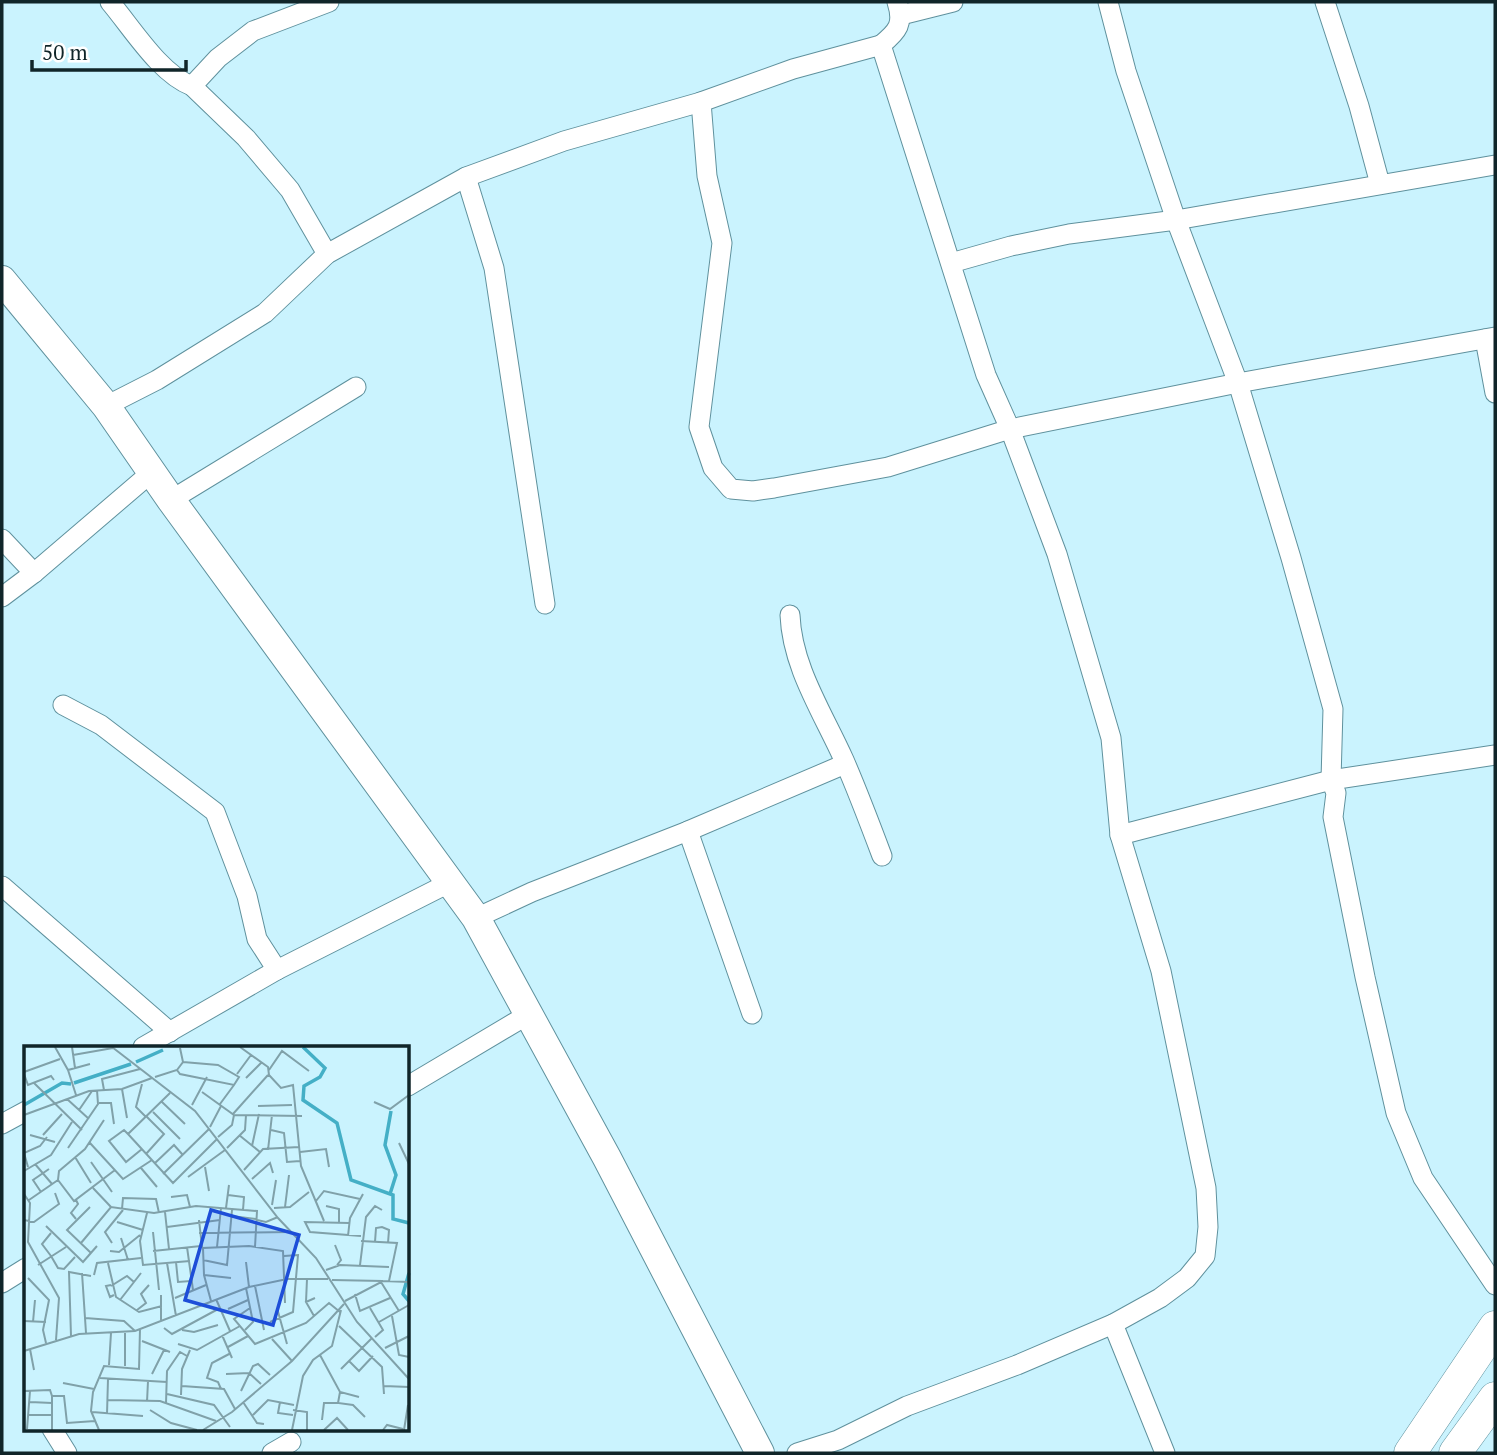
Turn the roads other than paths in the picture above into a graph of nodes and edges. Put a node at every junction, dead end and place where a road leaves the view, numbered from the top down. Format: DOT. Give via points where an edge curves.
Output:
graph roads {
  1 [pos="110,2"];
  2 [pos="953,2"];
  3 [pos="1108,2"];
  4 [pos="1325,2"];
  5 [pos="320,3"];
  6 [pos="899,8"];
  7 [pos="881,45"];
  8 [pos="192,86"];
  9 [pos="701,102"];
  10 [pos="1495,165"];
  11 [pos="466,177"];
  12 [pos="1380,184"];
  13 [pos="1176,220"];
  14 [pos="327,254"];
  15 [pos="951,263"];
  16 [pos="2,279"];
  17 [pos="1490,338"];
  18 [pos="1238,383"];
  19 [pos="356,387"];
  20 [pos="1495,393"];
  21 [pos="106,406"];
  22 [pos="1010,429"];
  23 [pos="152,472"];
  24 [pos="172,500"];
  25 [pos="2,539"];
  26 [pos="34,573"];
  27 [pos="2,597"];
  28 [pos="545,604"];
  29 [pos="790,615"];
  30 [pos="63,705"];
  31 [pos="1495,755"];
  32 [pos="845,764"];
  33 [pos="1334,787"];
  34 [pos="688,831"];
  35 [pos="1120,835"];
  36 [pos="882,856"];
  37 [pos="449,884"];
  38 [pos="2,886"];
  39 [pos="476,918"];
  40 [pos="277,970"];
  41 [pos="529,1014"];
  42 [pos="752,1014"];
  43 [pos="170,1032"];
  44 [pos="145,1046"];
  45 [pos="410,1085"];
  46 [pos="24,1112"];
  47 [pos="2,1124"];
  48 [pos="24,1269"];
  49 [pos="2,1283"];
  50 [pos="1495,1285"];
  51 [pos="1113,1324"];
  52 [pos="1495,1327"];
  53 [pos="1495,1398"];
  54 [pos="53,1430"];
  55 [pos="291,1442"];
  56 [pos="67,1453"];
  57 [pos="272,1453"];
  58 [pos="760,1453"];
  59 [pos="797,1453"];
  60 [pos="1165,1453"];
  61 [pos="1410,1453"];
  62 [pos="1455,1453"];
  1 -- 8 [label="street" via="161,64"];
  2 -- 6 [label="street"];
  3 -- 13 [label="street"];
  4 -- 12 [label="street"];
  5 -- 8 [label="street" via="253,31"];
  6 -- 7 [label="street" via="899,27"];
  7 -- 9 [label="street" via="793,69"];
  7 -- 15 [label="street"];
  8 -- 14 [label="street" via="246,138 290,190"];
  9 -- 11 [label="street" via="564,141"];
  9 -- 22 [label="street" via="707,176 722,243 699,427 713,468 731,489 753,491 888,467"];
  10 -- 12 [label="street"];
  11 -- 14 [label="street"];
  11 -- 28 [label="street" via="494,268"];
  12 -- 13 [label="street"];
  13 -- 15 [label="street" via="1069,234"];
  13 -- 18 [label="street"];
  14 -- 21 [label="street" via="265,313"];
  15 -- 22 [label="street" via="986,375"];
  16 -- 21 [label="street"];
  17 -- 18 [label="street"];
  17 -- 20 [label="street"];
  18 -- 22 [label="street"];
  18 -- 33 [label="street" via="1333,709"];
  19 -- 24 [label="street"];
  21 -- 23 [label="street"];
  22 -- 35 [label="street" via="1057,554 1111,738"];
  23 -- 24 [label="street"];
  23 -- 26 [label="street"];
  24 -- 37 [label="street"];
  25 -- 26 [label="street"];
  26 -- 27 [label="street"];
  29 -- 32 [label="street" via="797,657"];
  30 -- 40 [label="street" via="101,724 215,812 247,896 257,939"];
  31 -- 33 [label="street"];
  32 -- 34 [label="street"];
  32 -- 36 [label="street"];
  33 -- 35 [label="street" via="1304,788"];
  33 -- 50 [label="street" via="1334,817 1396,1113 1423,1178"];
  34 -- 39 [label="street"];
  34 -- 42 [label="street"];
  35 -- 51 [label="street" via="1161,971 1206,1188 1208,1227 1205,1256 1187,1278"];
  37 -- 39 [label="street"];
  37 -- 40 [label="street"];
  38 -- 43 [label="street"];
  39 -- 41 [label="street"];
  40 -- 43 [label="street"];
  41 -- 45 [label="street"];
  41 -- 58 [label="street"];
  43 -- 44 [label="street"];
  46 -- 47 [label="street"];
  48 -- 49 [label="street"];
  51 -- 59 [label="street"];
  51 -- 60 [label="street"];
  52 -- 61 [label="main road"];
  53 -- 62 [label="main road"];
  54 -- 56 [label="street"];
  55 -- 57 [label="street"];
}
